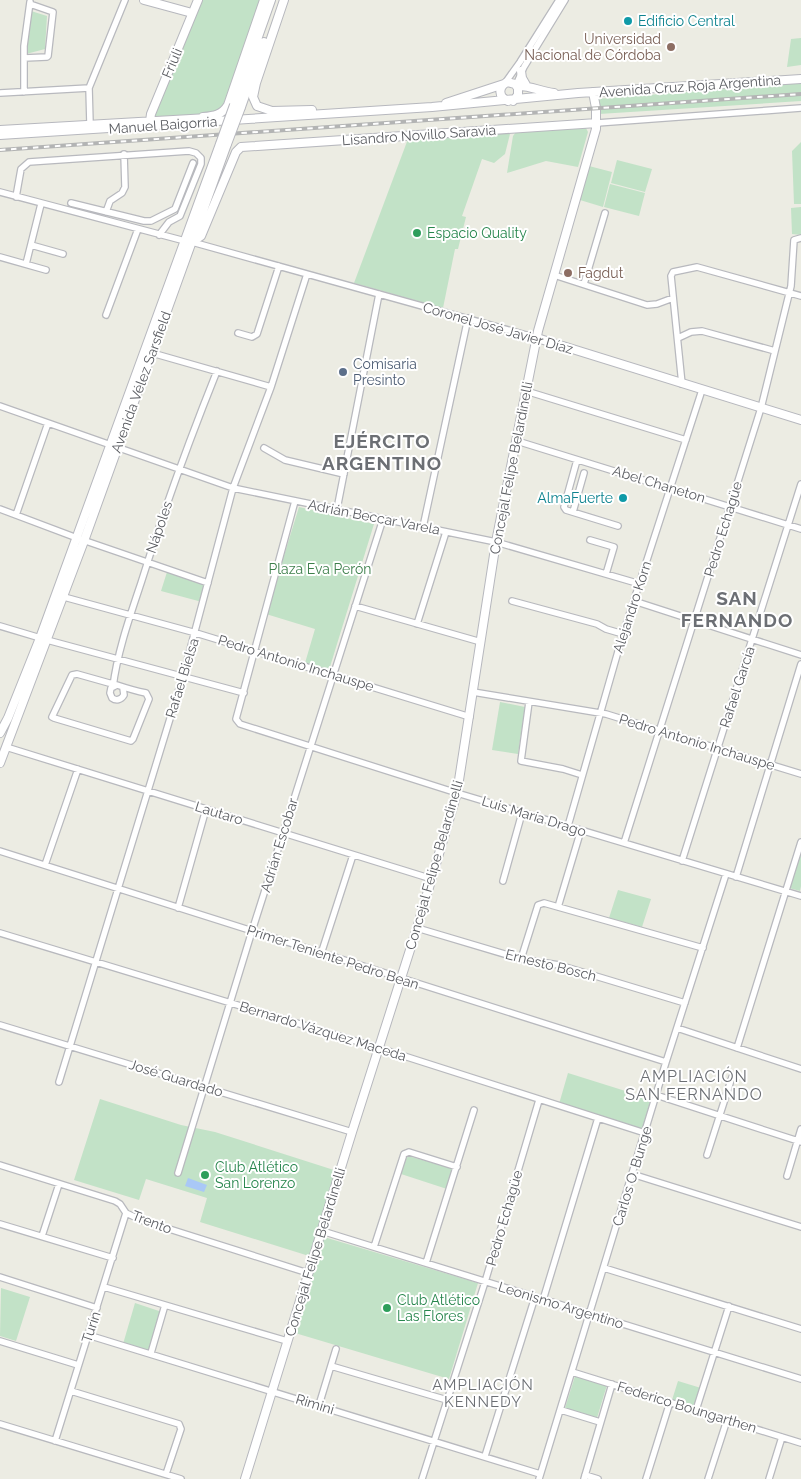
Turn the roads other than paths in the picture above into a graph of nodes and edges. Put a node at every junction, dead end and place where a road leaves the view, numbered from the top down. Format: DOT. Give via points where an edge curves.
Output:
graph roads {
  1 [pos="125,0"];
  2 [pos="144,0"];
  3 [pos="198,0"];
  4 [pos="264,0"];
  5 [pos="271,0"];
  6 [pos="279,0"];
  7 [pos="284,0"];
  8 [pos="558,0"];
  9 [pos="565,0"];
  10 [pos="30,2"];
  11 [pos="192,13"];
  12 [pos="24,58"];
  13 [pos="521,72"];
  14 [pos="801,79"];
  15 [pos="504,84"];
  16 [pos="526,85"];
  17 [pos="517,86"];
  18 [pos="88,88"];
  19 [pos="24,92"];
  20 [pos="593,92"];
  21 [pos="0,93"];
  22 [pos="578,93"];
  23 [pos="510,101"];
  24 [pos="238,106"];
  25 [pos="432,107"];
  26 [pos="801,108"];
  27 [pos="376,111"];
  28 [pos="198,117"];
  29 [pos="225,121"];
  30 [pos="597,123"];
  31 [pos="90,124"];
  32 [pos="150,124"];
  33 [pos="0,130"];
  34 [pos="0,136"];
  35 [pos="124,154"];
  36 [pos="193,163"];
  37 [pos="0,192"];
  38 [pos="16,197"];
  39 [pos="71,202"];
  40 [pos="41,204"];
  41 [pos="106,212"];
  42 [pos="606,213"];
  43 [pos="138,229"];
  44 [pos="159,235"];
  45 [pos="801,238"];
  46 [pos="188,242"];
  47 [pos="31,245"];
  48 [pos="63,254"];
  49 [pos="0,257"];
  50 [pos="26,264"];
  51 [pos="279,266"];
  52 [pos="46,270"];
  53 [pos="307,274"];
  54 [pos="554,275"];
  55 [pos="584,284"];
  56 [pos="789,293"];
  57 [pos="379,294"];
  58 [pos="801,296"];
  59 [pos="673,298"];
  60 [pos="106,315"];
  61 [pos="468,318"];
  62 [pos="238,332"];
  63 [pos="537,338"];
  64 [pos="678,338"];
  65 [pos="775,351"];
  66 [pos="152,353"];
  67 [pos="217,371"];
  68 [pos="682,384"];
  69 [pos="271,387"];
  70 [pos="702,390"];
  71 [pos="526,391"];
  72 [pos="0,406"];
  73 [pos="761,408"];
  74 [pos="801,420"];
  75 [pos="48,423"];
  76 [pos="686,440"];
  77 [pos="517,441"];
  78 [pos="114,446"];
  79 [pos="264,448"];
  80 [pos="577,460"];
  81 [pos="178,469"];
  82 [pos="584,473"];
  83 [pos="344,474"];
  84 [pos="801,484"];
  85 [pos="233,488"];
  86 [pos="670,488"];
  87 [pos="295,501"];
  88 [pos="730,506"];
  89 [pos="0,509"];
  90 [pos="337,509"];
  91 [pos="573,512"];
  92 [pos="16,515"];
  93 [pos="383,519"];
  94 [pos="788,524"];
  95 [pos="618,526"];
  96 [pos="423,527"];
  97 [pos="801,528"];
  98 [pos="446,532"];
  99 [pos="81,539"];
  100 [pos="590,540"];
  101 [pos="496,542"];
  102 [pos="147,562"];
  103 [pos="606,574"];
  104 [pos="208,583"];
  105 [pos="640,584"];
  106 [pos="64,597"];
  107 [pos="512,601"];
  108 [pos="634,601"];
  109 [pos="355,606"];
  110 [pos="131,615"];
  111 [pos="694,621"];
  112 [pos="417,624"];
  113 [pos="0,626"];
  114 [pos="196,633"];
  115 [pos="623,634"];
  116 [pos="44,639"];
  117 [pos="752,639"];
  118 [pos="481,642"];
  119 [pos="255,651"];
  120 [pos="801,655"];
  121 [pos="119,659"];
  122 [pos="801,664"];
  123 [pos="333,674"];
  124 [pos="183,676"];
  125 [pos="113,685"];
  126 [pos="123,688"];
  127 [pos="244,692"];
  128 [pos="474,692"];
  129 [pos="529,702"];
  130 [pos="600,713"];
  131 [pos="470,717"];
  132 [pos="660,731"];
  133 [pos="0,733"];
  134 [pos="6,747"];
  135 [pos="310,747"];
  136 [pos="718,748"];
  137 [pos="0,763"];
  138 [pos="770,765"];
  139 [pos="78,769"];
  140 [pos="801,774"];
  141 [pos="582,775"];
  142 [pos="148,791"];
  143 [pos="457,793"];
  144 [pos="206,809"];
  145 [pos="522,813"];
  146 [pos="568,826"];
  147 [pos="581,830"];
  148 [pos="283,833"];
  149 [pos="801,842"];
  150 [pos="624,843"];
  151 [pos="0,851"];
  152 [pos="353,855"];
  153 [pos="682,861"];
  154 [pos="46,865"];
  155 [pos="726,874"];
  156 [pos="736,876"];
  157 [pos="432,879"];
  158 [pos="502,881"];
  159 [pos="118,889"];
  160 [pos="786,892"];
  161 [pos="801,896"];
  162 [pos="558,907"];
  163 [pos="178,908"];
  164 [pos="417,928"];
  165 [pos="252,931"];
  166 [pos="0,933"];
  167 [pos="703,948"];
  168 [pos="321,954"];
  169 [pos="521,959"];
  170 [pos="96,961"];
  171 [pos="401,979"];
  172 [pos="230,1002"];
  173 [pos="685,1002"];
  174 [pos="0,1025"];
  175 [pos="677,1028"];
  176 [pos="70,1046"];
  177 [pos="379,1048"];
  178 [pos="737,1048"];
  179 [pos="666,1062"];
  180 [pos="801,1069"];
  181 [pos="732,1077"];
  182 [pos="59,1082"];
  183 [pos="205,1087"];
  184 [pos="656,1096"];
  185 [pos="539,1100"];
  186 [pos="474,1110"];
  187 [pos="720,1116"];
  188 [pos="598,1118"];
  189 [pos="801,1129"];
  190 [pos="352,1132"];
  191 [pos="645,1133"];
  192 [pos="799,1141"];
  193 [pos="707,1155"];
  194 [pos="0,1165"];
  195 [pos="456,1167"];
  196 [pos="178,1173"];
  197 [pos="632,1174"];
  198 [pos="786,1176"];
  199 [pos="59,1184"];
  200 [pos="126,1213"];
  201 [pos="0,1224"];
  202 [pos="801,1227"];
  203 [pos="322,1231"];
  204 [pos="42,1236"];
  205 [pos="374,1247"];
  206 [pos="113,1258"];
  207 [pos="426,1263"];
  208 [pos="604,1268"];
  209 [pos="308,1273"];
  210 [pos="0,1278"];
  211 [pos="485,1282"];
  212 [pos="104,1287"];
  213 [pos="534,1297"];
  214 [pos="543,1300"];
  215 [pos="165,1306"];
  216 [pos="729,1306"];
  217 [pos="97,1308"];
  218 [pos="590,1314"];
  219 [pos="801,1329"];
  220 [pos="88,1335"];
  221 [pos="0,1341"];
  222 [pos="287,1341"];
  223 [pos="336,1349"];
  224 [pos="714,1352"];
  225 [pos="151,1353"];
  226 [pos="78,1365"];
  227 [pos="331,1366"];
  228 [pos="572,1372"];
  229 [pos="801,1379"];
  230 [pos="612,1384"];
  231 [pos="70,1391"];
  232 [pos="272,1391"];
  233 [pos="447,1400"];
  234 [pos="670,1402"];
  235 [pos="319,1405"];
  236 [pos="561,1410"];
  237 [pos="696,1410"];
  238 [pos="727,1420"];
  239 [pos="600,1422"];
  240 [pos="0,1424"];
  241 [pos="782,1437"];
  242 [pos="55,1441"];
  243 [pos="435,1441"];
  244 [pos="801,1443"];
  245 [pos="485,1456"];
  246 [pos="166,1474"];
  247 [pos="540,1477"];
  248 [pos="584,1477"];
  249 [pos="181,1479"];
  250 [pos="245,1479"];
  251 [pos="422,1479"];
  252 [pos="598,1479"];
  253 [pos="646,1479"];
  254 [pos="708,1479"];
  255 [pos="769,1479"];
  1 -- 18 [label="street"];
  2 -- 11 [label="main road"];
  3 -- 11 [label="main road, Friuli"];
  4 -- 28 [label="main road" via="228,105 216,116"];
  5 -- 24 [label="main road, Avenida Vélez Sarsfield"];
  6 -- 24 [label="main road, Avenida Vélez Sarsfield"];
  7 -- 27 [label="main road" via="253,93 257,106 272,111"];
  8 -- 15 [label="street"];
  9 -- 13 [label="street"];
  10 -- 12 [label="street"];
  10 -- 12 [label="street" via="53,12 47,58"];
  11 -- 32 [label="main road, Friuli" via="150,114"];
  12 -- 19 [label="street"];
  13 -- 16 [label="main road"];
  13 -- 17 [label="street"];
  14 -- 20 [label="main road, Avenida Cruz Roja Argentina"];
  15 -- 17 [label="main road" via="512,82"];
  15 -- 23 [label="main road" via="500,92 502,98"];
  15 -- 25 [label="main road, Avenida Cruz Roja Argentina"];
  16 -- 17 [label="main road, Avenida Cruz Roja Argentina"];
  16 -- 22 [label="main road, Avenida Cruz Roja Argentina" via="548,93"];
  17 -- 23 [label="main road" via="519,93"];
  18 -- 19 [label="street"];
  18 -- 31 [label="street"];
  19 -- 21 [label="street"];
  20 -- 22 [label="main road, Avenida Cruz Roja Argentina"];
  20 -- 30 [label="main road, Concejal Felipe Belardinelli"];
  22 -- 23 [label="main road, Avenida Cruz Roja Argentina"];
  23 -- 25 [label="main road, Avenida Cruz Roja Argentina"];
  24 -- 46 [label="main road, Avenida Vélez Sarsfield, bridge"];
  25 -- 27 [label="main road, Avenida Cruz Roja Argentina"];
  26 -- 30 [label="street"];
  27 -- 29 [label="main road, Avenida Cruz Roja Argentina"];
  28 -- 29 [label="main road, Manuel Baigorria"];
  28 -- 32 [label="main road, Manuel Baigorria"];
  29 -- 32 [label="main road, Manuel Baigorria"];
  30 -- 46 [label="main road, Lisandro Novillo Saravia" via="242,148 236,152 201,236"];
  30 -- 54 [label="main road, Concejal Felipe Belardinelli"];
  31 -- 32 [label="main road, Manuel Baigorria"];
  31 -- 33 [label="main road, Manuel Baigorria"];
  32 -- 34 [label="main road, Manuel Baigorria"];
  35 -- 38 [label="street" via="29,162 21,169"];
  35 -- 41 [label="street" via="125,187 110,201"];
  35 -- 44 [label="street" via="189,151 201,158 180,216 166,225"];
  36 -- 41 [label="street" via="177,206 172,211 148,222"];
  37 -- 38 [label="street, Coronel José Javier Díaz"];
  38 -- 40 [label="street, Coronel José Javier Díaz"];
  39 -- 41 [label="street"];
  40 -- 43 [label="street, Coronel José Javier Díaz"];
  40 -- 47 [label="street"];
  42 -- 55 [label="street"];
  43 -- 44 [label="street, Coronel José Javier Díaz"];
  43 -- 60 [label="street"];
  44 -- 46 [label="street, Coronel José Javier Díaz"];
  45 -- 56 [label="street, Pedro Echagüe" via="794,240"];
  46 -- 51 [label="street, Coronel José Javier Díaz"];
  46 -- 66 [label="main road, Avenida Vélez Sarsfield"];
  46 -- 78 [label="main road, Avenida Vélez Sarsfield"];
  47 -- 48 [label="street"];
  47 -- 50 [label="street"];
  49 -- 50 [label="street"];
  50 -- 52 [label="street"];
  51 -- 53 [label="street, Coronel José Javier Díaz"];
  51 -- 62 [label="street" via="256,334 252,337"];
  53 -- 57 [label="street, Coronel José Javier Díaz"];
  53 -- 69 [label="street, Rafael Bielsa"];
  54 -- 55 [label="street"];
  54 -- 63 [label="main road, Concejal Felipe Belardinelli"];
  55 -- 59 [label="street" via="647,305"];
  56 -- 58 [label="street"];
  56 -- 59 [label="street" via="697,268 676,270 672,274"];
  56 -- 65 [label="street, Pedro Echagüe"];
  57 -- 61 [label="street, Coronel José Javier Díaz"];
  57 -- 83 [label="street"];
  59 -- 64 [label="street"];
  61 -- 63 [label="street, Coronel José Javier Díaz"];
  61 -- 96 [label="street"];
  63 -- 68 [label="main road, Coronel José Javier Díaz"];
  63 -- 71 [label="main road, Concejal Felipe Belardinelli"];
  64 -- 65 [label="street" via="702,331"];
  64 -- 68 [label="street"];
  65 -- 73 [label="street, Pedro Echagüe"];
  66 -- 67 [label="street"];
  66 -- 78 [label="main road, Avenida Vélez Sarsfield"];
  67 -- 69 [label="street"];
  67 -- 81 [label="street, Nápoles"];
  68 -- 70 [label="main road, Coronel José Javier Díaz"];
  69 -- 85 [label="street, Rafael Bielsa"];
  70 -- 73 [label="main road, Coronel José Javier Díaz"];
  70 -- 76 [label="street, Alejandro Korn"];
  71 -- 76 [label="street"];
  71 -- 77 [label="main road, Concejal Felipe Belardinelli"];
  72 -- 75 [label="street, Adrián Beccar Varela"];
  73 -- 74 [label="main road, Coronel José Javier Díaz"];
  73 -- 88 [label="street, Pedro Echagüe"];
  75 -- 78 [label="street, Adrián Beccar Varela"];
  75 -- 92 [label="street"];
  76 -- 86 [label="street, Alejandro Korn"];
  77 -- 80 [label="street, Abel Chaneton"];
  77 -- 101 [label="main road, Concejal Felipe Belardinelli"];
  78 -- 81 [label="street, Adrián Beccar Varela"];
  78 -- 99 [label="main road, Avenida Vélez Sarsfield"];
  79 -- 83 [label="street" via="285,460"];
  80 -- 86 [label="street, Abel Chaneton"];
  80 -- 91 [label="street" via="564,507"];
  81 -- 85 [label="street, Adrián Beccar Varela"];
  81 -- 102 [label="street, Nápoles"];
  82 -- 91 [label="street"];
  83 -- 90 [label="street"];
  84 -- 94 [label="street, Rafael García"];
  85 -- 87 [label="street, Adrián Beccar Varela"];
  85 -- 104 [label="street, Rafael Bielsa"];
  86 -- 88 [label="street, Abel Chaneton"];
  86 -- 105 [label="street, Alejandro Korn"];
  87 -- 90 [label="street, Adrián Beccar Varela"];
  87 -- 119 [label="street"];
  88 -- 94 [label="street, Abel Chaneton"];
  88 -- 111 [label="street, Pedro Echagüe"];
  89 -- 92 [label="street"];
  90 -- 93 [label="street, Adrián Beccar Varela"];
  91 -- 95 [label="street"];
  92 -- 99 [label="street"];
  93 -- 96 [label="street, Adrián Beccar Varela"];
  93 -- 109 [label="street, Adrián Escobar"];
  94 -- 97 [label="street, Abel Chaneton"];
  94 -- 117 [label="street, Rafael García"];
  96 -- 98 [label="street, Adrián Beccar Varela"];
  98 -- 101 [label="street, Adrián Beccar Varela"];
  98 -- 112 [label="street"];
  99 -- 102 [label="street"];
  99 -- 106 [label="main road, Avenida Vélez Sarsfield"];
  99 -- 116 [label="main road, Avenida Vélez Sarsfield"];
  100 -- 103 [label="street" via="614,548"];
  101 -- 103 [label="street, Adrián Beccar Varela"];
  101 -- 118 [label="main road, Concejal Felipe Belardinelli"];
  102 -- 104 [label="street"];
  102 -- 110 [label="street, Nápoles"];
  103 -- 105 [label="street, Adrián Beccar Varela"];
  104 -- 114 [label="street, Rafael Bielsa"];
  105 -- 108 [label="street, Alejandro Korn"];
  106 -- 110 [label="street, Pedro Antonio Inchauspe"];
  106 -- 116 [label="main road, Avenida Vélez Sarsfield"];
  107 -- 115 [label="street"];
  108 -- 111 [label="street"];
  108 -- 115 [label="street, Alejandro Korn"];
  109 -- 112 [label="street"];
  109 -- 123 [label="street, Adrián Escobar"];
  110 -- 114 [label="street, Pedro Antonio Inchauspe"];
  110 -- 121 [label="street, Nápoles"];
  111 -- 117 [label="street"];
  111 -- 132 [label="street, Pedro Echagüe"];
  112 -- 118 [label="street"];
  113 -- 116 [label="street"];
  114 -- 119 [label="street, Pedro Antonio Inchauspe"];
  114 -- 124 [label="street, Rafael Bielsa"];
  115 -- 130 [label="street, Alejandro Korn"];
  116 -- 121 [label="street"];
  116 -- 133 [label="main road, Avenida Vélez Sarsfield"];
  116 -- 134 [label="main road, Avenida Vélez Sarsfield"];
  117 -- 120 [label="street"];
  117 -- 136 [label="street, Rafael García"];
  118 -- 128 [label="main road, Concejal Felipe Belardinelli"];
  119 -- 123 [label="street, Pedro Antonio Inchauspe"];
  119 -- 127 [label="street"];
  121 -- 124 [label="street"];
  121 -- 125 [label="street, Nápoles"];
  122 -- 138 [label="street"];
  123 -- 131 [label="street, Pedro Antonio Inchauspe"];
  123 -- 135 [label="street, Adrián Escobar"];
  124 -- 127 [label="street"];
  124 -- 142 [label="street, Rafael Bielsa"];
  125 -- 126 [label="street"];
  125 -- 126 [label="street" via="110,696 116,700 124,695"];
  125 -- 126 [label="street" via="72,675 52,716 131,741 149,696"];
  127 -- 135 [label="street, Luis María Drago" via="236,718 240,724"];
  128 -- 129 [label="street, Pedro Antonio Inchauspe"];
  128 -- 131 [label="main road, Concejal Felipe Belardinelli"];
  129 -- 130 [label="street, Pedro Antonio Inchauspe"];
  129 -- 141 [label="street" via="521,761"];
  130 -- 132 [label="street, Pedro Antonio Inchauspe"];
  130 -- 141 [label="street, Alejandro Korn"];
  131 -- 143 [label="main road, Concejal Felipe Belardinelli"];
  132 -- 136 [label="street, Pedro Antonio Inchauspe"];
  132 -- 150 [label="street, Pedro Echagüe"];
  134 -- 137 [label="main road, Avenida Vélez Sarsfield"];
  134 -- 139 [label="street, Lautaro"];
  135 -- 143 [label="street, Luis María Drago"];
  135 -- 148 [label="street, Adrián Escobar"];
  136 -- 138 [label="street, Pedro Antonio Inchauspe"];
  136 -- 153 [label="street, Rafael García"];
  138 -- 140 [label="street, Pedro Antonio Inchauspe"];
  138 -- 156 [label="street"];
  139 -- 142 [label="street, Lautaro"];
  139 -- 154 [label="street"];
  141 -- 146 [label="street, Alejandro Korn"];
  142 -- 144 [label="street, Lautaro"];
  142 -- 159 [label="street, Rafael Bielsa"];
  143 -- 145 [label="street, Luis María Drago"];
  143 -- 157 [label="main road, Concejal Felipe Belardinelli"];
  144 -- 148 [label="street, Lautaro"];
  144 -- 163 [label="street"];
  145 -- 146 [label="street, Luis María Drago"];
  145 -- 158 [label="street"];
  146 -- 147 [label="street, Luis María Drago"];
  147 -- 150 [label="street, Luis María Drago"];
  147 -- 162 [label="street"];
  148 -- 152 [label="street, Lautaro"];
  148 -- 165 [label="street, Adrián Escobar"];
  149 -- 160 [label="street"];
  150 -- 153 [label="street, Luis María Drago"];
  151 -- 154 [label="street, Primer Teniente Pedro Bean"];
  152 -- 157 [label="street, Lautaro"];
  152 -- 168 [label="street"];
  153 -- 155 [label="street, Luis María Drago"];
  154 -- 159 [label="street, Primer Teniente Pedro Bean"];
  155 -- 156 [label="street, Luis María Drago"];
  155 -- 167 [label="street, Carlos O. Bunge"];
  156 -- 160 [label="street, Luis María Drago"];
  157 -- 164 [label="main road, Concejal Felipe Belardinelli"];
  159 -- 163 [label="street, Primer Teniente Pedro Bean"];
  159 -- 170 [label="street, Rafael Bielsa"];
  160 -- 161 [label="street, Luis María Drago"];
  160 -- 178 [label="street"];
  162 -- 167 [label="street"];
  162 -- 169 [label="street" via="544,903 538,905"];
  163 -- 165 [label="street, Primer Teniente Pedro Bean"];
  164 -- 169 [label="street, Ernesto Bosch"];
  164 -- 171 [label="main road, Concejal Felipe Belardinelli"];
  165 -- 168 [label="street, Primer Teniente Pedro Bean"];
  165 -- 172 [label="street, Adrián Escobar"];
  166 -- 170 [label="street, Bernardo Vázquez Maceda"];
  167 -- 173 [label="street, Carlos O. Bunge"];
  168 -- 171 [label="street, Primer Teniente Pedro Bean"];
  169 -- 173 [label="street, Ernesto Bosch" via="559,965"];
  170 -- 172 [label="street, Bernardo Vázquez Maceda"];
  170 -- 176 [label="street, Rafael Bielsa"];
  171 -- 177 [label="main road, Concejal Felipe Belardinelli"];
  171 -- 179 [label="street, Primer Teniente Pedro Bean"];
  172 -- 177 [label="street, Bernardo Vázquez Maceda"];
  172 -- 183 [label="street, Adrián Escobar"];
  173 -- 175 [label="street, Carlos O. Bunge"];
  174 -- 176 [label="street, José Guardado"];
  175 -- 178 [label="street"];
  175 -- 179 [label="street, Carlos O. Bunge"];
  176 -- 182 [label="street, Rafael Bielsa"];
  176 -- 183 [label="street, José Guardado"];
  177 -- 185 [label="street, Bernardo Vázquez Maceda"];
  177 -- 190 [label="main road, Concejal Felipe Belardinelli"];
  178 -- 180 [label="street"];
  179 -- 184 [label="street, Carlos O. Bunge"];
  181 -- 187 [label="street"];
  183 -- 190 [label="street, José Guardado"];
  183 -- 196 [label="street, Adrián Escobar"];
  184 -- 187 [label="street"];
  184 -- 191 [label="street, Carlos O. Bunge"];
  185 -- 188 [label="street, Bernardo Vázquez Maceda"];
  185 -- 211 [label="street, Pedro Echagüe"];
  186 -- 195 [label="street"];
  187 -- 192 [label="street"];
  187 -- 193 [label="street"];
  188 -- 191 [label="street, Bernardo Vázquez Maceda"];
  188 -- 214 [label="street"];
  189 -- 192 [label="street"];
  190 -- 203 [label="main road, Concejal Felipe Belardinelli"];
  191 -- 197 [label="street, Carlos O. Bunge"];
  192 -- 198 [label="street"];
  194 -- 199 [label="street, Trento"];
  195 -- 205 [label="street" via="406,1152"];
  195 -- 207 [label="street"];
  197 -- 202 [label="street"];
  197 -- 208 [label="street, Carlos O. Bunge"];
  199 -- 200 [label="street, Trento" via="120,1204"];
  199 -- 204 [label="street"];
  200 -- 206 [label="street, Turín"];
  200 -- 209 [label="street, Trento"];
  201 -- 204 [label="street"];
  203 -- 205 [label="street, Leonismo Argentino"];
  203 -- 209 [label="main road, Concejal Felipe Belardinelli"];
  204 -- 206 [label="street"];
  205 -- 207 [label="street, Leonismo Argentino"];
  206 -- 212 [label="street, Turín"];
  207 -- 211 [label="street, Leonismo Argentino"];
  208 -- 216 [label="street"];
  208 -- 218 [label="street, Carlos O. Bunge"];
  209 -- 222 [label="main road, Concejal Felipe Belardinelli"];
  210 -- 217 [label="street"];
  211 -- 213 [label="street, Leonismo Argentino"];
  211 -- 233 [label="street, Pedro Echagüe"];
  212 -- 215 [label="street"];
  212 -- 217 [label="street, Turín"];
  213 -- 214 [label="street, Leonismo Argentino"];
  213 -- 245 [label="street"];
  214 -- 218 [label="street, Leonismo Argentino"];
  215 -- 222 [label="street"];
  215 -- 225 [label="street"];
  216 -- 219 [label="street"];
  216 -- 224 [label="street"];
  217 -- 220 [label="street, Turín"];
  218 -- 224 [label="street, Leonismo Argentino"];
  218 -- 228 [label="street, Carlos O. Bunge"];
  220 -- 225 [label="street, Rimini"];
  220 -- 226 [label="street, Turín"];
  221 -- 226 [label="street"];
  222 -- 232 [label="main road, Concejal Felipe Belardinelli"];
  223 -- 227 [label="street"];
  224 -- 229 [label="street, Leonismo Argentino"];
  224 -- 237 [label="street"];
  225 -- 232 [label="street, Rimini"];
  226 -- 231 [label="street, Turín"];
  227 -- 233 [label="street"];
  227 -- 235 [label="street"];
  228 -- 230 [label="street, Federico Boungarthen"];
  228 -- 236 [label="street, Carlos O. Bunge"];
  230 -- 234 [label="street, Federico Boungarthen"];
  230 -- 239 [label="street"];
  231 -- 242 [label="street, Turín"];
  231 -- 246 [label="street" via="179,1424 181,1430"];
  232 -- 235 [label="street, Rimini"];
  232 -- 250 [label="main road, Concejal Felipe Belardinelli"];
  233 -- 243 [label="street, Pedro Echagüe"];
  234 -- 237 [label="street, Federico Boungarthen"];
  234 -- 253 [label="street"];
  235 -- 243 [label="street, Rimini"];
  236 -- 239 [label="street"];
  236 -- 247 [label="street, Carlos O. Bunge"];
  237 -- 238 [label="street, Federico Boungarthen"];
  238 -- 241 [label="street, Federico Boungarthen"];
  238 -- 254 [label="street"];
  239 -- 248 [label="street"];
  240 -- 242 [label="street"];
  241 -- 244 [label="street, Federico Boungarthen"];
  241 -- 255 [label="street"];
  242 -- 246 [label="street"];
  243 -- 245 [label="street, Rimini"];
  243 -- 251 [label="street, Pedro Echagüe"];
  245 -- 247 [label="street, Rimini"];
  246 -- 249 [label="street"];
  248 -- 252 [label="street"];
}
